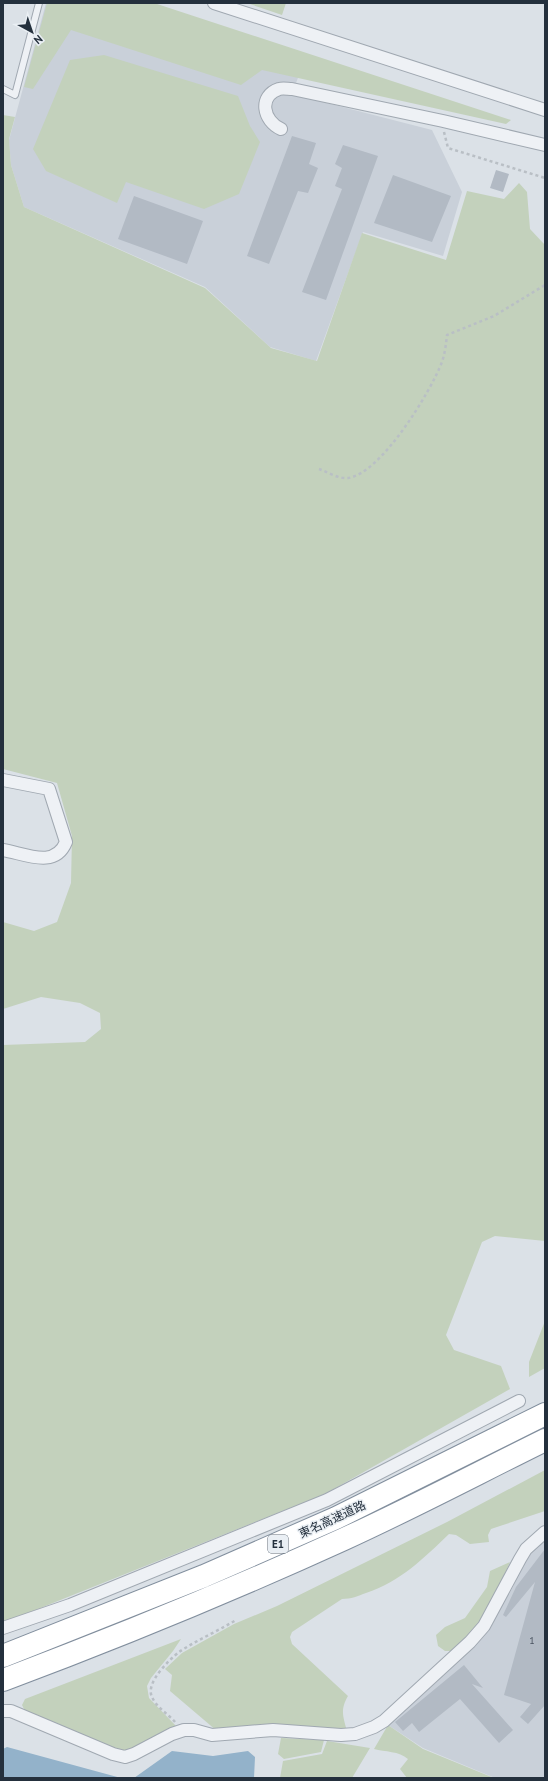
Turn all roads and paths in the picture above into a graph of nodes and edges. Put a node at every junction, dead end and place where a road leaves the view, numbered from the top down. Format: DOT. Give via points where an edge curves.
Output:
graph roads {
  1 [pos="39,3"];
  2 [pos="214,3"];
  3 [pos="3,89"];
  4 [pos="545,110"];
  5 [pos="443,121"];
  6 [pos="281,129"];
  7 [pos="545,145"];
  8 [pos="545,178"];
  9 [pos="545,285"];
  10 [pos="319,469"];
  11 [pos="3,780"];
  12 [pos="3,850"];
  13 [pos="519,1401"];
  14 [pos="545,1414"];
  15 [pos="545,1440"];
  16 [pos="545,1532"];
  17 [pos="236,1620"];
  18 [pos="3,1628"];
  19 [pos="3,1656"];
  20 [pos="3,1680"];
  21 [pos="3,1711"];
  22 [pos="184,1730"];
  1 -- 3 [label="lane" via="15,95"];
  2 -- 4 [label="street"];
  5 -- 6 [label="street" via="299,90 280,89 270,95 265,113 274,126"];
  5 -- 7 [label="street"];
  5 -- 8 [label="path" via="448,148"];
  9 -- 10 [label="path" via="494,316 447,335 442,363 411,420 385,452 362,474 341,478"];
  11 -- 12 [label="street" via="49,789 66,842 62,850 51,857 43,858"];
  13 -- 18 [label="street" via="327,1500 70,1606"];
  14 -- 19 [label="highway, 東名高速道路 / E1" via="328,1521 204,1576"];
  15 -- 20 [label="highway, 東名高速道路 / E1" via="345,1538 214,1596"];
  16 -- 22 [label="street" via="523,1554 484,1626 384,1721 374,1727 356,1734 341,1735 273,1730 212,1735"];
  17 -- 22 [label="path" via="180,1652 152,1683 151,1696 155,1702"];
  21 -- 22 [label="street" via="11,1711 124,1757"];
}
